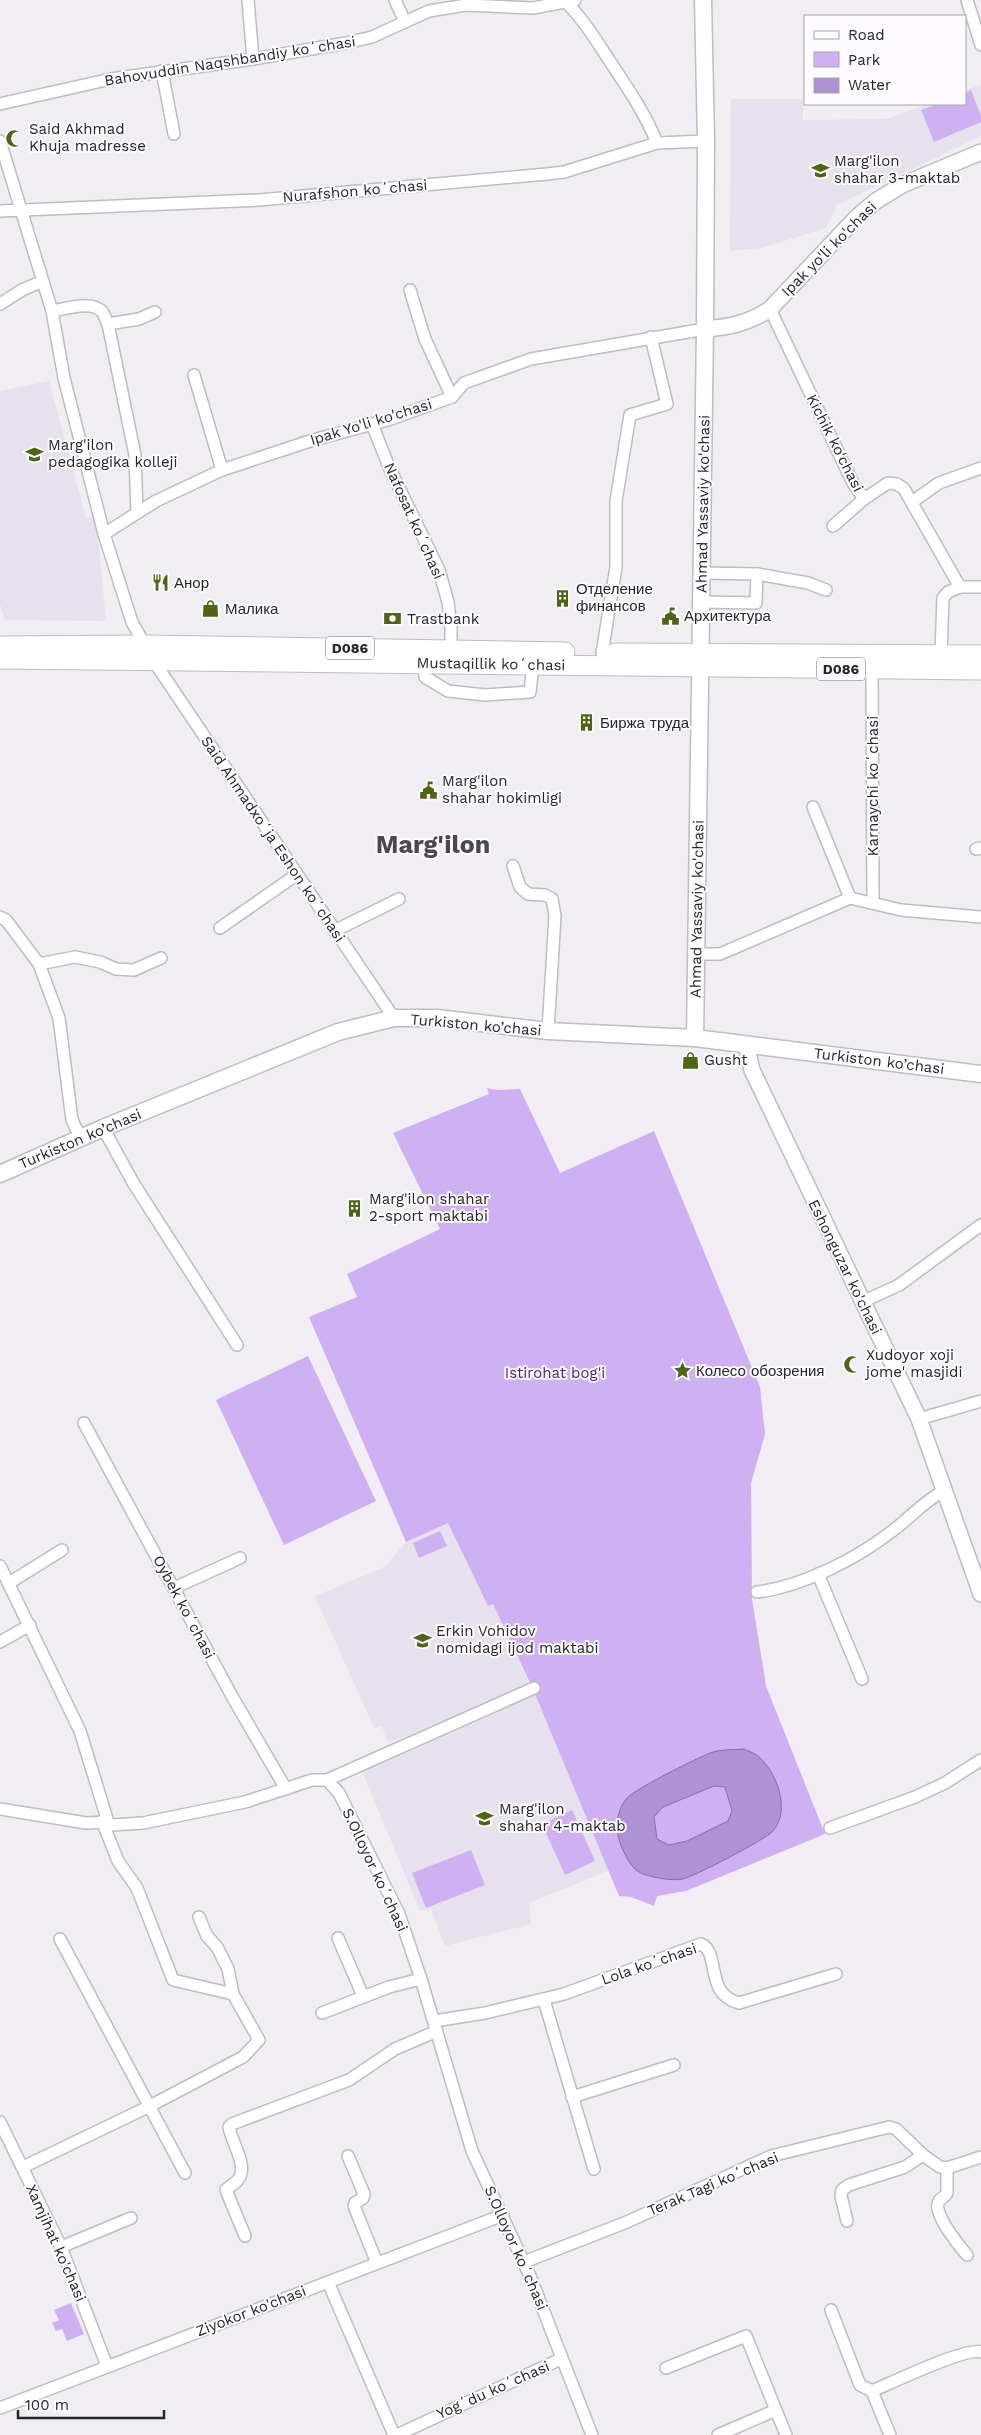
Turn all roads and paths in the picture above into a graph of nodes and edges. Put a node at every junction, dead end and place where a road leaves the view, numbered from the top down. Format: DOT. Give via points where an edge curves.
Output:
graph roads {
  1 [pos="248,0"];
  2 [pos="395,0"];
  3 [pos="704,0"];
  4 [pos="967,0"];
  5 [pos="570,1"];
  6 [pos="405,22"];
  7 [pos="980,38"];
  8 [pos="253,59"];
  9 [pos="162,71"];
  10 [pos="0,104"];
  11 [pos="174,134"];
  12 [pos="706,141"];
  13 [pos="0,142"];
  14 [pos="657,143"];
  15 [pos="981,152"];
  16 [pos="21,210"];
  17 [pos="0,211"];
  18 [pos="43,280"];
  19 [pos="410,290"];
  20 [pos="0,304"];
  21 [pos="770,309"];
  22 [pos="52,311"];
  23 [pos="155,312"];
  24 [pos="108,324"];
  25 [pos="705,329"];
  26 [pos="651,337"];
  27 [pos="194,375"];
  28 [pos="452,397"];
  29 [pos="372,424"];
  30 [pos="981,468"];
  31 [pos="222,470"];
  32 [pos="864,499"];
  33 [pos="912,502"];
  34 [pos="137,513"];
  35 [pos="832,526"];
  36 [pos="104,534"];
  37 [pos="702,573"];
  38 [pos="757,574"];
  39 [pos="960,587"];
  40 [pos="981,587"];
  41 [pos="826,590"];
  42 [pos="701,602"];
  43 [pos="0,646"];
  44 [pos="451,650"];
  45 [pos="149,653"];
  46 [pos="602,653"];
  47 [pos="941,654"];
  48 [pos="981,655"];
  49 [pos="0,659"];
  50 [pos="701,661"];
  51 [pos="424,664"];
  52 [pos="533,665"];
  53 [pos="872,669"];
  54 [pos="981,670"];
  55 [pos="813,807"];
  56 [pos="513,866"];
  57 [pos="296,875"];
  58 [pos="850,898"];
  59 [pos="399,899"];
  60 [pos="874,903"];
  61 [pos="0,917"];
  62 [pos="981,917"];
  63 [pos="220,928"];
  64 [pos="334,931"];
  65 [pos="696,954"];
  66 [pos="162,958"];
  67 [pos="39,964"];
  68 [pos="394,1018"];
  69 [pos="548,1031"];
  70 [pos="695,1038"];
  71 [pos="746,1044"];
  72 [pos="981,1074"];
  73 [pos="103,1128"];
  74 [pos="81,1138"];
  75 [pos="0,1174"];
  76 [pos="981,1226"];
  77 [pos="862,1302"];
  78 [pos="237,1345"];
  79 [pos="981,1401"];
  80 [pos="919,1419"];
  81 [pos="84,1423"];
  82 [pos="945,1490"];
  83 [pos="62,1550"];
  84 [pos="240,1558"];
  85 [pos="0,1566"];
  86 [pos="818,1574"];
  87 [pos="9,1583"];
  88 [pos="174,1588"];
  89 [pos="757,1592"];
  90 [pos="981,1594"];
  91 [pos="30,1625"];
  92 [pos="0,1642"];
  93 [pos="862,1679"];
  94 [pos="534,1688"];
  95 [pos="981,1760"];
  96 [pos="327,1780"];
  97 [pos="286,1789"];
  98 [pos="0,1809"];
  99 [pos="105,1822"];
  100 [pos="830,1828"];
  101 [pos="199,1917"];
  102 [pos="338,1938"];
  103 [pos="60,1939"];
  104 [pos="836,1974"];
  105 [pos="422,1979"];
  106 [pos="233,1994"];
  107 [pos="363,1996"];
  108 [pos="544,2000"];
  109 [pos="322,2013"];
  110 [pos="435,2026"];
  111 [pos="674,2065"];
  112 [pos="572,2097"];
  113 [pos="148,2107"];
  114 [pos="0,2122"];
  115 [pos="923,2155"];
  116 [pos="348,2156"];
  117 [pos="981,2157"];
  118 [pos="23,2167"];
  119 [pos="947,2168"];
  120 [pos="594,2169"];
  121 [pos="184,2173"];
  122 [pos="503,2215"];
  123 [pos="131,2218"];
  124 [pos="846,2221"];
  125 [pos="245,2236"];
  126 [pos="61,2246"];
  127 [pos="967,2255"];
  128 [pos="524,2262"];
  129 [pos="377,2263"];
  130 [pos="328,2282"];
  131 [pos="831,2310"];
  132 [pos="981,2352"];
  133 [pos="561,2359"];
  134 [pos="107,2366"];
  135 [pos="666,2368"];
  136 [pos="872,2391"];
  137 [pos="0,2408"];
  138 [pos="776,2410"];
  139 [pos="395,2435"];
  140 [pos="592,2435"];
  141 [pos="718,2435"];
  142 [pos="786,2435"];
  143 [pos="890,2435"];
  1 -- 8 [label="street"];
  2 -- 6 [label="street"];
  3 -- 12 [label="main road, Ahmad Yassaviy ko'chasi"];
  4 -- 7 [label="street"];
  5 -- 6 [label="street, Bahovuddin Naqshbandiy koʻchasi" via="533,8 466,5 429,10"];
  5 -- 14 [label="street" via="630,92"];
  6 -- 8 [label="street, Bahovuddin Naqshbandiy koʻchasi" via="372,37"];
  8 -- 9 [label="street, Bahovuddin Naqshbandiy koʻchasi"];
  9 -- 10 [label="street, Bahovuddin Naqshbandiy koʻchasi"];
  9 -- 11 [label="street"];
  12 -- 14 [label="street, Nurafshon koʻchasi"];
  12 -- 25 [label="main road, Ahmad Yassaviy ko'chasi"];
  13 -- 16 [label="street, Said Ahmadxoʻja Eshon koʻchasi"];
  14 -- 16 [label="street, Nurafshon koʻchasi" via="564,172 547,174 259,200"];
  15 -- 21 [label="street, Ipak yo'li ko'chasi" via="902,185 876,201"];
  16 -- 17 [label="street, Nurafshon koʻchasi"];
  16 -- 18 [label="street, Said Ahmadxoʻja Eshon koʻchasi"];
  18 -- 20 [label="street"];
  18 -- 22 [label="street, Said Ahmadxoʻja Eshon koʻchasi"];
  19 -- 28 [label="street" via="425,339"];
  21 -- 25 [label="street, Ipak yo'li ko'chasi" via="743,324"];
  21 -- 32 [label="street, Kichik ko'chasi" via="840,458"];
  22 -- 24 [label="street" via="78,306 98,308"];
  22 -- 36 [label="street, Said Ahmadxoʻja Eshon koʻchasi" via="64,378"];
  23 -- 24 [label="street" via="139,319"];
  24 -- 34 [label="street" via="135,455"];
  25 -- 26 [label="street, Ipak Yo'li ko'chasi"];
  25 -- 37 [label="main road, Ahmad Yassaviy ko'chasi"];
  26 -- 28 [label="street, Ipak Yo'li ko'chasi" via="531,359 464,383"];
  26 -- 46 [label="street" via="667,404 630,415 616,501 616,567"];
  27 -- 31 [label="street"];
  28 -- 29 [label="street, Ipak Yo'li ko'chasi"];
  29 -- 31 [label="street, Ipak Yo'li ko'chasi"];
  29 -- 44 [label="street, Nafosat koʻchasi" via="439,570 448,602"];
  30 -- 33 [label="street" via="939,483"];
  31 -- 34 [label="street, Ipak Yo'li ko'chasi"];
  32 -- 33 [label="street, Kichik ko'chasi" via="891,482 900,486"];
  32 -- 35 [label="street"];
  33 -- 39 [label="street, Kichik ko'chasi"];
  34 -- 36 [label="street, Ipak Yo'li ko'chasi"];
  36 -- 45 [label="street, Said Ahmadxoʻja Eshon koʻchasi" via="132,622"];
  37 -- 38 [label="street"];
  37 -- 42 [label="main road, Ahmad Yassaviy ko'chasi"];
  38 -- 41 [label="street" via="808,583"];
  38 -- 42 [label="street" via="756,602"];
  39 -- 40 [label="street"];
  39 -- 47 [label="street" via="943,598"];
  42 -- 50 [label="main road, Ahmad Yassaviy ko'chasi"];
  43 -- 45 [label="main road, Mustaqillik koʻchasi / D086"];
  44 -- 45 [label="main road, Mustaqillik koʻchasi / D086"];
  44 -- 46 [label="main road, Mustaqillik koʻchasi / D086"];
  45 -- 49 [label="main road, Mustaqillik koʻchasi / D086"];
  45 -- 51 [label="main road, Mustaqillik koʻchasi / D086"];
  45 -- 57 [label="street, Said Ahmadxoʻja Eshon koʻchasi"];
  46 -- 50 [label="main road, Mustaqillik koʻchasi / D086"];
  47 -- 48 [label="main road, Mustaqillik koʻchasi / D086"];
  47 -- 50 [label="main road, Mustaqillik koʻchasi / D086"];
  50 -- 52 [label="main road, Mustaqillik koʻchasi / D086"];
  50 -- 53 [label="main road, Mustaqillik koʻchasi / D086"];
  50 -- 65 [label="main road, Ahmad Yassaviy ko'chasi"];
  51 -- 52 [label="main road, Mustaqillik koʻchasi / D086"];
  51 -- 52 [label="street" via="425,677 448,691 485,695 530,692"];
  53 -- 54 [label="main road, Mustaqillik koʻchasi / D086"];
  53 -- 60 [label="street, Karnaychi koʻchasi"];
  55 -- 58 [label="street"];
  56 -- 69 [label="street" via="520,887 528,894 552,899 555,916"];
  57 -- 63 [label="street"];
  57 -- 64 [label="street, Said Ahmadxoʻja Eshon koʻchasi"];
  58 -- 60 [label="street"];
  58 -- 65 [label="street" via="720,954"];
  59 -- 64 [label="street"];
  60 -- 62 [label="street" via="901,910"];
  61 -- 67 [label="street" via="6,920"];
  64 -- 68 [label="street, Said Ahmadxoʻja Eshon koʻchasi"];
  65 -- 70 [label="main road, Ahmad Yassaviy ko'chasi"];
  66 -- 67 [label="street" via="134,970 116,969 75,957"];
  67 -- 74 [label="street" via="59,1018 72,1120"];
  68 -- 69 [label="main road, Turkiston ko’chasi" via="437,1018"];
  68 -- 73 [label="main road, Turkiston ko’chasi" via="338,1032"];
  69 -- 70 [label="main road, Turkiston ko’chasi"];
  70 -- 71 [label="main road, Turkiston ko’chasi"];
  71 -- 72 [label="main road, Turkiston ko’chasi"];
  71 -- 77 [label="street, Eshonguzar ko'chasi" via="752,1070"];
  73 -- 74 [label="main road, Turkiston ko’chasi"];
  73 -- 78 [label="street" via="153,1216"];
  74 -- 75 [label="main road, Turkiston ko’chasi"];
  76 -- 77 [label="street" via="899,1285"];
  77 -- 80 [label="street, Eshonguzar ko'chasi"];
  79 -- 80 [label="street"];
  80 -- 82 [label="street, Eshonguzar ko'chasi"];
  81 -- 88 [label="street, Oybek koʻchasi"];
  82 -- 86 [label="street" via="929,1498 878,1541"];
  82 -- 90 [label="street, Eshonguzar ko'chasi"];
  83 -- 87 [label="street"];
  84 -- 88 [label="street"];
  85 -- 87 [label="street"];
  86 -- 89 [label="street" via="775,1590"];
  86 -- 93 [label="street"];
  87 -- 91 [label="street"];
  88 -- 97 [label="street, Oybek koʻchasi"];
  91 -- 92 [label="street"];
  91 -- 99 [label="street" via="80,1731"];
  94 -- 96 [label="street"];
  95 -- 100 [label="street" via="915,1797"];
  96 -- 97 [label="street" via="312,1780"];
  96 -- 105 [label="street, S.Olloyor koʻchasi" via="339,1793 385,1883"];
  97 -- 99 [label="street" via="245,1802 144,1823 118,1825"];
  98 -- 99 [label="street"];
  99 -- 106 [label="street" via="118,1861 137,1888 173,1980"];
  101 -- 106 [label="street" via="228,1968"];
  102 -- 107 [label="street"];
  103 -- 113 [label="street"];
  104 -- 108 [label="street, Lola koʻchasi" via="735,2002 721,1992 708,1949 701,1944"];
  105 -- 107 [label="street"];
  105 -- 110 [label="street, S.Olloyor koʻchasi"];
  106 -- 113 [label="street" via="259,2040 243,2057"];
  107 -- 109 [label="street"];
  108 -- 110 [label="street, Lola koʻchasi"];
  108 -- 112 [label="street"];
  110 -- 122 [label="street, S.Olloyor koʻchasi" via="472,2151"];
  110 -- 125 [label="street, Lola koʻchasi" via="349,2080 229,2127 241,2161 241,2174 237,2182 226,2190"];
  111 -- 112 [label="street"];
  112 -- 120 [label="street"];
  113 -- 118 [label="street"];
  113 -- 121 [label="street"];
  114 -- 118 [label="street, Xamjihat ko'chasi"];
  115 -- 119 [label="street, Terak Tagi koʻchasi"];
  115 -- 124 [label="street" via="905,2167 842,2190"];
  115 -- 128 [label="street, Terak Tagi koʻchasi" via="889,2126 772,2156 627,2222"];
  116 -- 129 [label="street" via="364,2194 354,2206"];
  117 -- 119 [label="street"];
  118 -- 126 [label="street, Xamjihat ko'chasi"];
  119 -- 127 [label="street" via="947,2195 939,2201 938,2208 946,2227"];
  122 -- 128 [label="street, S.Olloyor koʻchasi"];
  122 -- 129 [label="street, Ziyokor ko'chasi"];
  123 -- 126 [label="street"];
  126 -- 134 [label="street, Xamjihat ko'chasi"];
  128 -- 133 [label="street, S.Olloyor koʻchasi"];
  129 -- 130 [label="street, Ziyokor ko'chasi"];
  130 -- 134 [label="street, Ziyokor ko'chasi"];
  130 -- 139 [label="street"];
  131 -- 136 [label="street" via="860,2385"];
  132 -- 136 [label="street" via="975,2350 957,2356"];
  133 -- 139 [label="street, Yogʻdu koʻchasi"];
  133 -- 140 [label="street, S.Olloyor koʻchasi"];
  134 -- 137 [label="street, Ziyokor ko'chasi"];
  135 -- 138 [label="street" via="746,2336"];
  136 -- 143 [label="street"];
  138 -- 141 [label="street"];
  138 -- 142 [label="street"];
}
